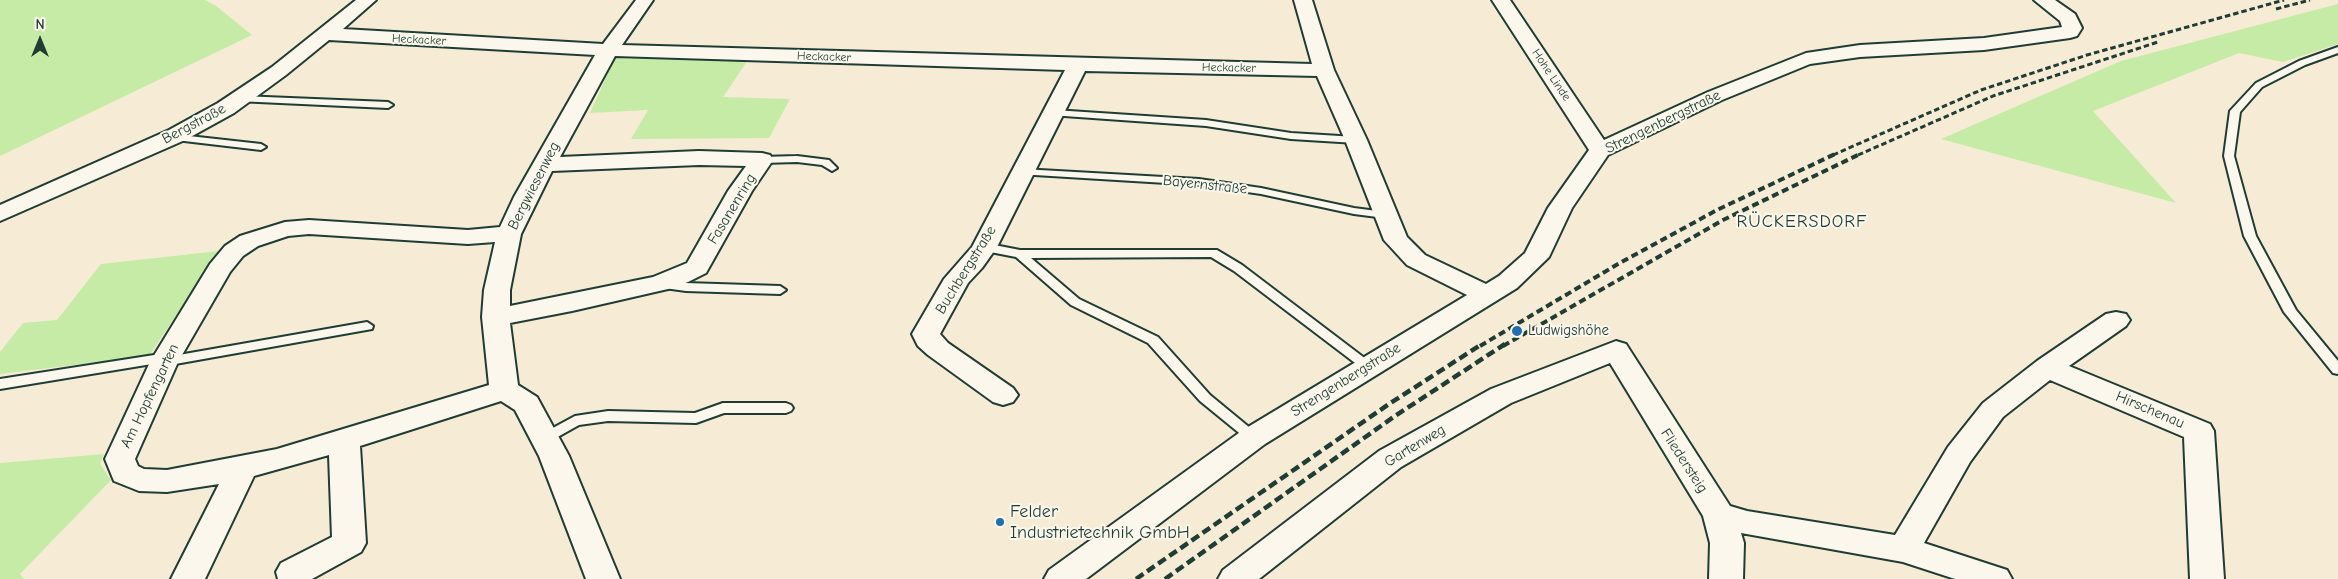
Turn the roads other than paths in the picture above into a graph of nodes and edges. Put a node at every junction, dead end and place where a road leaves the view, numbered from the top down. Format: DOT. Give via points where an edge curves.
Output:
graph roads {
  1 [pos="367,0"];
  2 [pos="1304,0"];
  3 [pos="1501,0"];
  4 [pos="2043,0"];
  5 [pos="645,1"];
  6 [pos="325,34"];
  7 [pos="608,50"];
  8 [pos="2338,50"];
  9 [pos="1078,64"];
  10 [pos="1324,70"];
  11 [pos="241,99"];
  12 [pos="388,106"];
  13 [pos="1054,113"];
  14 [pos="172,137"];
  15 [pos="1356,140"];
  16 [pos="261,147"];
  17 [pos="1600,150"];
  18 [pos="762,160"];
  19 [pos="544,164"];
  20 [pos="832,168"];
  21 [pos="1022,172"];
  22 [pos="0,214"];
  23 [pos="1385,215"];
  24 [pos="509,234"];
  25 [pos="984,247"];
  26 [pos="1020,254"];
  27 [pos="659,283"];
  28 [pos="780,290"];
  29 [pos="1485,294"];
  30 [pos="496,317"];
  31 [pos="2116,320"];
  32 [pos="367,326"];
  33 [pos="1616,350"];
  34 [pos="165,359"];
  35 [pos="1368,366"];
  36 [pos="2047,368"];
  37 [pos="2338,370"];
  38 [pos="0,384"];
  39 [pos="504,390"];
  40 [pos="1004,395"];
  41 [pos="786,408"];
  42 [pos="1254,437"];
  43 [pos="545,439"];
  44 [pos="344,440"];
  45 [pos="242,468"];
  46 [pos="1719,515"];
  47 [pos="1904,549"];
  48 [pos="188,579"];
  49 [pos="295,579"];
  50 [pos="603,579"];
  51 [pos="1061,579"];
  52 [pos="1235,579"];
  53 [pos="1726,579"];
  54 [pos="1995,579"];
  55 [pos="2207,579"];
  1 -- 6 [label="street, Bergstraße"];
  2 -- 10 [label="street"];
  3 -- 17 [label="street, Hohe Linde"];
  4 -- 17 [label="street, Strengenbergstraße" via="2068,18 2072,28 2070,32 1984,44 1860,51 1806,59 1716,96"];
  5 -- 7 [label="street, Bergwiesenweg"];
  6 -- 7 [label="street, Heckacker"];
  6 -- 11 [label="street, Bergstraße"];
  7 -- 9 [label="street, Heckacker"];
  7 -- 19 [label="street, Bergwiesenweg"];
  8 -- 37 [label="lane" via="2302,63 2258,85 2235,111 2229,156 2250,236 2290,312"];
  9 -- 10 [label="street, Heckacker"];
  9 -- 13 [label="street, Buchbergstraße"];
  10 -- 15 [label="street"];
  11 -- 12 [label="lane"];
  11 -- 14 [label="street, Bergstraße"];
  13 -- 15 [label="lane" via="1206,123 1291,136"];
  13 -- 21 [label="street, Buchbergstraße"];
  14 -- 16 [label="lane"];
  14 -- 22 [label="street, Bergstraße"];
  15 -- 23 [label="street"];
  17 -- 29 [label="street, Strengenbergstraße" via="1560,208 1536,257 1508,282"];
  18 -- 19 [label="street, Fasanenring" via="690,158"];
  18 -- 20 [label="lane" via="825,162"];
  18 -- 27 [label="street, Fasanenring" via="740,191 697,268"];
  19 -- 24 [label="street, Bergwiesenweg"];
  21 -- 23 [label="lane, Bayernstraße" via="1199,182"];
  21 -- 25 [label="street, Buchbergstraße"];
  23 -- 29 [label="street" via="1396,240 1416,260"];
  24 -- 30 [label="street, Bergwiesenweg" via="497,290"];
  24 -- 34 [label="street, Am Hopfengarten" via="468,237 309,227 267,234 234,251 219,269"];
  25 -- 26 [label="lane"];
  25 -- 40 [label="street, Buchbergstraße" via="957,279 926,334 938,348"];
  26 -- 35 [label="lane" via="1213,253 1238,268"];
  26 -- 42 [label="lane" via="1074,302 1153,340 1205,398"];
  27 -- 28 [label="lane"];
  27 -- 30 [label="street, Fasanenring" via="572,304"];
  29 -- 35 [label="street, Strengenbergstraße"];
  30 -- 39 [label="street, Bergwiesenweg"];
  31 -- 36 [label="street"];
  32 -- 34 [label="lane"];
  33 -- 46 [label="street, Fliedersteig"];
  33 -- 52 [label="street, Gartenweg" via="1501,396 1390,459"];
  34 -- 38 [label="lane"];
  34 -- 45 [label="street, Am Hopfengarten" via="120,459 125,472 139,480 167,480"];
  35 -- 42 [label="street, Strengenbergstraße"];
  36 -- 47 [label="street" via="1994,410 1959,455"];
  36 -- 55 [label="street, Hirschenau" via="2199,431"];
  39 -- 43 [label="street" via="526,404"];
  39 -- 44 [label="street, Am Hopfengarten"];
  41 -- 43 [label="lane" via="723,408 696,418 608,416 575,421"];
  42 -- 51 [label="street, Strengenbergstraße"];
  43 -- 50 [label="street"];
  44 -- 45 [label="street, Am Hopfengarten"];
  44 -- 49 [label="street" via="349,543 293,572"];
  45 -- 48 [label="street"];
  46 -- 47 [label="street" via="1747,523"];
  46 -- 53 [label="street, Fliedersteig" via="1727,543"];
  47 -- 54 [label="street"];
}
